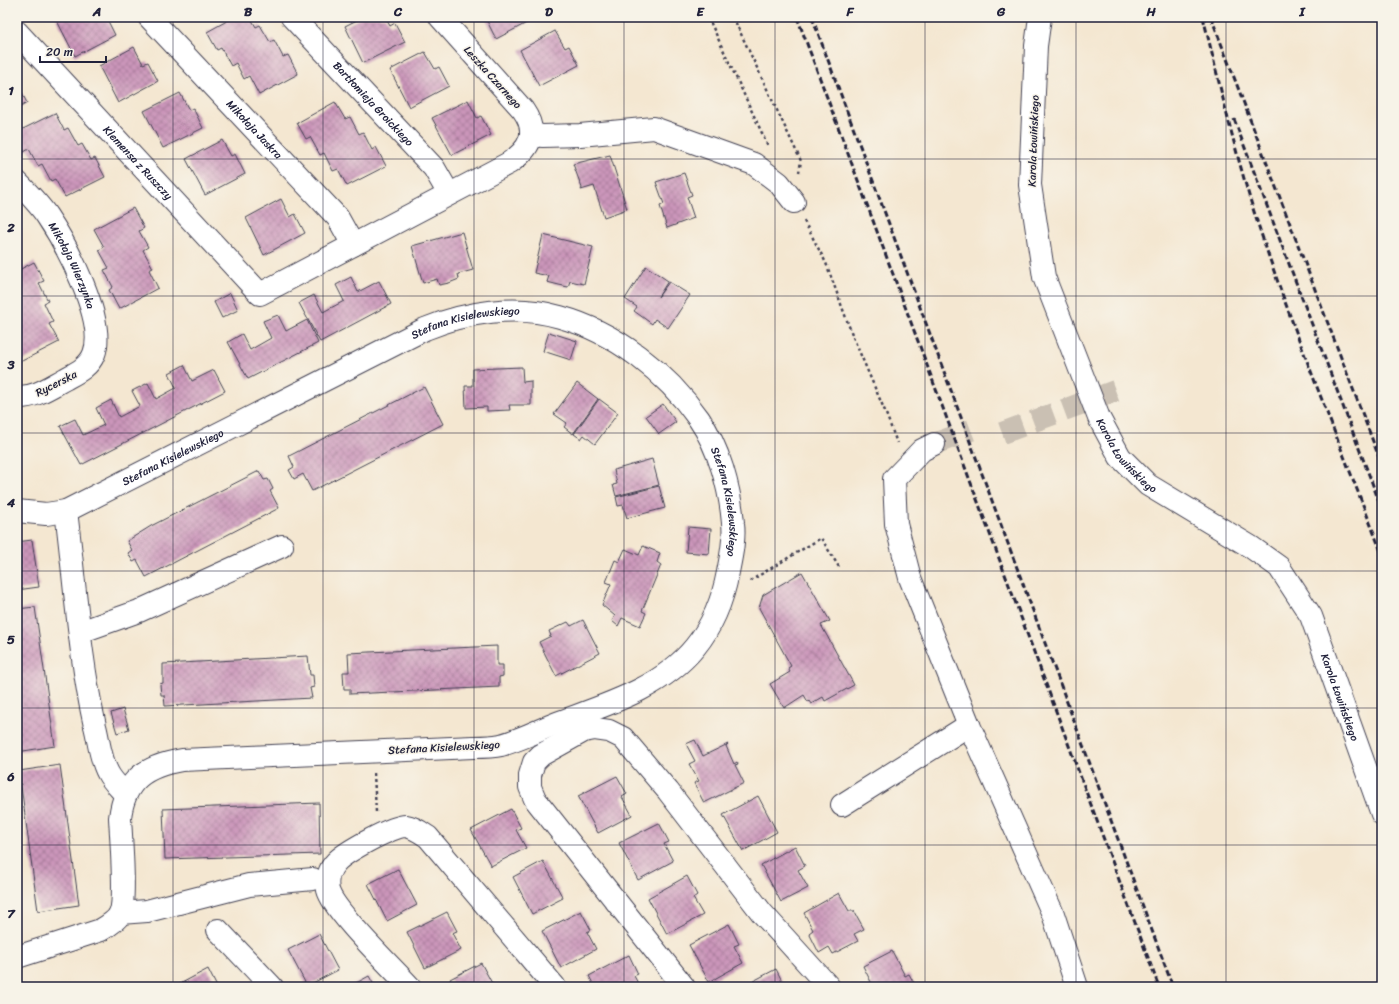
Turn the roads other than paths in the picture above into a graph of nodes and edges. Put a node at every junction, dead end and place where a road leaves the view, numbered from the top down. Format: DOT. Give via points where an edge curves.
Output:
graph roads {
  1 [pos="150,17"];
  2 [pos="292,17"];
  3 [pos="440,17"];
  4 [pos="1040,17"];
  5 [pos="17,32"];
  6 [pos="531,134"];
  7 [pos="17,182"];
  8 [pos="449,194"];
  9 [pos="794,202"];
  10 [pos="353,245"];
  11 [pos="91,360"];
  12 [pos="17,397"];
  13 [pos="934,444"];
  14 [pos="17,511"];
  15 [pos="66,511"];
  16 [pos="282,546"];
  17 [pos="80,632"];
  18 [pos="969,725"];
  19 [pos="125,794"];
  20 [pos="842,805"];
  21 [pos="1382,814"];
  22 [pos="313,879"];
  23 [pos="120,913"];
  24 [pos="218,930"];
  25 [pos="17,957"];
  26 [pos="272,987"];
  27 [pos="410,987"];
  28 [pos="555,987"];
  29 [pos="684,987"];
  30 [pos="829,987"];
  31 [pos="1077,987"];
  1 -- 10 [label="street, Mikołaja Jaskra" via="338,218"];
  2 -- 8 [label="street, Bartłomieja Groickiego" via="434,168"];
  3 -- 6 [label="street, Leszka Czarnego" via="523,110 529,121"];
  4 -- 21 [label="street, Karola Łowińskiego" via="1036,46 1030,185 1044,277 1099,418 1120,457 1148,486 1280,567 1311,616"];
  5 -- 10 [label="street, Klemensa z Ruszczy" via="260,294"];
  6 -- 8 [label="street" via="528,145 517,157"];
  6 -- 9 [label="street" via="580,135 654,128 754,164 779,182"];
  7 -- 11 [label="street, Mikołaja Wierzynka" via="46,215 70,254 96,330 96,346"];
  8 -- 10 [label="street"];
  11 -- 12 [label="street, Rycerska" via="78,372 37,394"];
  13 -- 18 [label="street" via="922,450 894,479 896,524 910,578"];
  14 -- 15 [label="street, Stefana Kisielewskiego" via="46,514"];
  15 -- 17 [label="street"];
  15 -- 19 [label="street, Stefana Kisielewskiego" via="425,329 467,316 501,312 530,312 558,316 585,325 610,338 662,376 700,421 717,454 724,475 734,525 721,603 697,645 681,662 639,690 499,746 182,760 153,767 138,778"];
  16 -- 17 [label="street" via="139,611"];
  17 -- 19 [label="street" via="91,706 103,762 115,783"];
  18 -- 20 [label="street"];
  18 -- 31 [label="street" via="1053,914"];
  19 -- 23 [label="street, Stefana Kisielewskiego" via="120,818"];
  22 -- 23 [label="street" via="249,885 147,911"];
  23 -- 25 [label="street" via="112,924 102,930"];
  24 -- 26 [label="street"];
  27 -- 28 [label="street" via="343,915 328,889 329,875 342,856 398,827 407,826 428,837"];
  29 -- 30 [label="street" via="535,799 530,787 530,774 534,762 584,731 609,731 623,738 668,791 762,913"];
}
